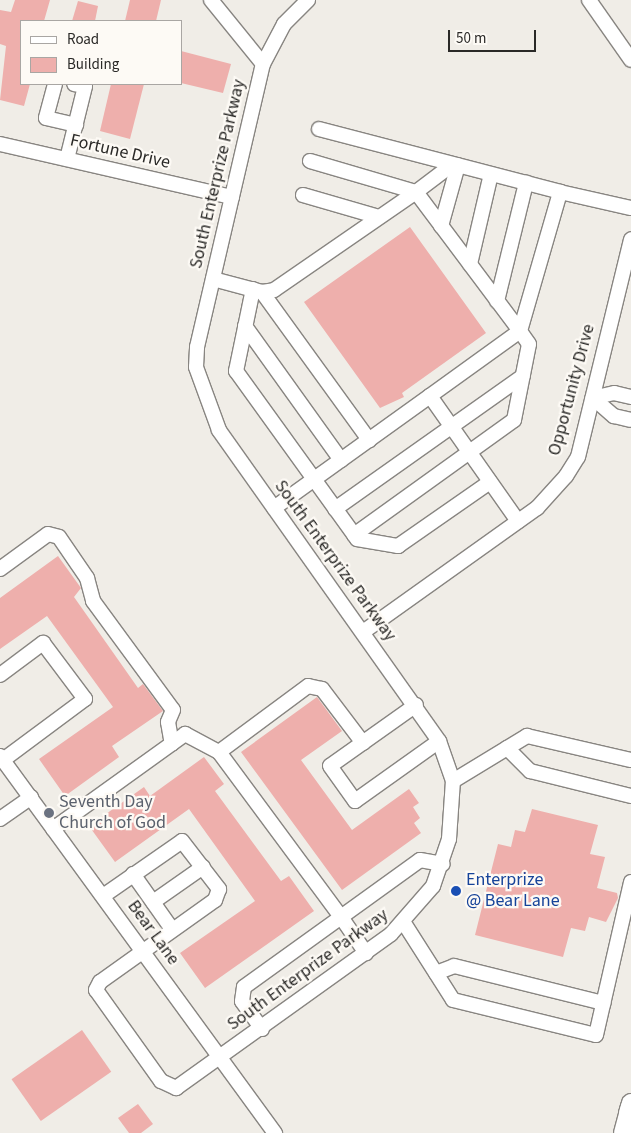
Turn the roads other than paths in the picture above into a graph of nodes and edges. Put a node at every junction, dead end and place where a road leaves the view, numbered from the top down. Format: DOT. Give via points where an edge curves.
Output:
graph roads {
  1 [pos="212,0"];
  2 [pos="308,0"];
  3 [pos="589,0"];
  4 [pos="626,43"];
  5 [pos="631,60"];
  6 [pos="263,64"];
  7 [pos="55,85"];
  8 [pos="80,85"];
  9 [pos="76,125"];
  10 [pos="319,129"];
  11 [pos="0,144"];
  12 [pos="67,159"];
  13 [pos="310,162"];
  14 [pos="456,165"];
  15 [pos="491,174"];
  16 [pos="526,183"];
  17 [pos="416,192"];
  18 [pos="560,192"];
  19 [pos="303,195"];
  20 [pos="232,197"];
  21 [pos="631,208"];
  22 [pos="379,217"];
  23 [pos="442,226"];
  24 [pos="631,239"];
  25 [pos="470,264"];
  26 [pos="213,279"];
  27 [pos="625,288"];
  28 [pos="257,291"];
  29 [pos="497,301"];
  30 [pos="245,326"];
  31 [pos="520,331"];
  32 [pos="523,376"];
  33 [pos="430,396"];
  34 [pos="631,397"];
  35 [pos="593,398"];
  36 [pos="631,420"];
  37 [pos="452,427"];
  38 [pos="369,440"];
  39 [pos="470,453"];
  40 [pos="341,460"];
  41 [pos="314,479"];
  42 [pos="490,482"];
  43 [pos="274,508"];
  44 [pos="335,509"];
  45 [pos="518,522"];
  46 [pos="354,535"];
  47 [pos="0,568"];
  48 [pos="364,632"];
  49 [pos="0,675"];
  50 [pos="416,705"];
  51 [pos="439,741"];
  52 [pos="363,743"];
  53 [pos="172,744"];
  54 [pos="507,748"];
  55 [pos="220,752"];
  56 [pos="1,758"];
  57 [pos="631,760"];
  58 [pos="453,781"];
  59 [pos="631,796"];
  60 [pos="31,797"];
  61 [pos="0,819"];
  62 [pos="53,829"];
  63 [pos="443,864"];
  64 [pos="203,866"];
  65 [pos="133,874"];
  66 [pos="631,882"];
  67 [pos="103,896"];
  68 [pos="153,902"];
  69 [pos="341,917"];
  70 [pos="627,920"];
  71 [pos="404,922"];
  72 [pos="172,929"];
  73 [pos="142,950"];
  74 [pos="366,953"];
  75 [pos="436,973"];
  76 [pos="603,1003"];
  77 [pos="262,1028"];
  78 [pos="220,1058"];
  79 [pos="275,1133"];
  1 -- 6 [label="street"];
  2 -- 6 [label="street, South Enterprize Parkway" via="284,24"];
  3 -- 4 [label="street"];
  4 -- 5 [label="street"];
  6 -- 20 [label="street, South Enterprize Parkway"];
  7 -- 9 [label="street" via="46,118"];
  8 -- 9 [label="street" via="85,86"];
  9 -- 12 [label="street"];
  10 -- 14 [label="street"];
  11 -- 12 [label="street, Fortune Drive"];
  12 -- 20 [label="street, Fortune Drive"];
  13 -- 17 [label="street"];
  14 -- 15 [label="street"];
  14 -- 17 [label="street"];
  14 -- 23 [label="street"];
  15 -- 16 [label="street"];
  15 -- 25 [label="street"];
  16 -- 18 [label="street"];
  16 -- 29 [label="street"];
  17 -- 22 [label="street"];
  17 -- 23 [label="street"];
  18 -- 21 [label="street"];
  18 -- 31 [label="street"];
  19 -- 22 [label="street"];
  20 -- 26 [label="street, South Enterprize Parkway"];
  22 -- 28 [label="street" via="274,290"];
  23 -- 25 [label="street"];
  24 -- 27 [label="street, Opportunity Drive"];
  25 -- 29 [label="street"];
  26 -- 28 [label="street"];
  26 -- 43 [label="street, South Enterprize Parkway" via="197,347 200,389 219,430"];
  27 -- 35 [label="street, Opportunity Drive"];
  28 -- 30 [label="street"];
  28 -- 38 [label="street"];
  29 -- 31 [label="street"];
  30 -- 40 [label="street"];
  30 -- 41 [label="street" via="236,371"];
  31 -- 32 [label="street" via="529,344"];
  31 -- 33 [label="street"];
  32 -- 37 [label="street"];
  32 -- 39 [label="street" via="514,420"];
  33 -- 37 [label="street"];
  33 -- 38 [label="street"];
  34 -- 35 [label="street" via="614,393"];
  35 -- 36 [label="street" via="614,416"];
  35 -- 45 [label="street, Opportunity Drive" via="570,469 551,495"];
  37 -- 39 [label="street"];
  37 -- 44 [label="street"];
  38 -- 40 [label="street"];
  39 -- 42 [label="street"];
  39 -- 46 [label="street"];
  40 -- 41 [label="street"];
  41 -- 43 [label="street"];
  41 -- 44 [label="street"];
  42 -- 45 [label="street"];
  42 -- 46 [label="street" via="398,546"];
  43 -- 48 [label="street, South Enterprize Parkway"];
  44 -- 46 [label="street"];
  45 -- 48 [label="street, Opportunity Drive"];
  47 -- 53 [label="street" via="48,534 60,537 87,578 93,601 173,710 168,722"];
  48 -- 50 [label="street, South Enterprize Parkway"];
  49 -- 56 [label="street" via="43,643 85,699"];
  50 -- 51 [label="street, South Enterprize Parkway"];
  50 -- 52 [label="street"];
  51 -- 52 [label="street" via="355,801 330,766"];
  51 -- 58 [label="street, South Enterprize Parkway"];
  52 -- 55 [label="street" via="322,689 308,686"];
  53 -- 55 [label="street" via="192,734"];
  53 -- 62 [label="street"];
  54 -- 57 [label="street" via="527,736 538,736"];
  54 -- 58 [label="street"];
  54 -- 59 [label="street" via="530,771"];
  55 -- 69 [label="street"];
  56 -- 60 [label="street, Bear Lane"];
  58 -- 63 [label="street, South Enterprize Parkway" via="452,821"];
  60 -- 61 [label="street"];
  60 -- 62 [label="street, Bear Lane"];
  62 -- 67 [label="street, Bear Lane"];
  63 -- 69 [label="street" via="420,860"];
  63 -- 71 [label="street, South Enterprize Parkway" via="426,897"];
  64 -- 65 [label="street" via="182,841"];
  64 -- 68 [label="street"];
  64 -- 72 [label="street" via="219,895"];
  65 -- 67 [label="street"];
  65 -- 68 [label="street"];
  66 -- 70 [label="street"];
  67 -- 73 [label="street, Bear Lane"];
  68 -- 72 [label="street"];
  69 -- 74 [label="street"];
  69 -- 77 [label="street" via="244,987 242,1001"];
  70 -- 76 [label="street"];
  71 -- 74 [label="street, South Enterprize Parkway"];
  71 -- 75 [label="street"];
  72 -- 73 [label="street"];
  73 -- 78 [label="street, Bear Lane"];
  73 -- 78 [label="street, South Enterprize Parkway" via="100,982 96,990 155,1074 168,1087 176,1088"];
  74 -- 77 [label="street, South Enterprize Parkway"];
  75 -- 76 [label="street" via="454,966"];
  75 -- 76 [label="street" via="453,1000 596,1035"];
  77 -- 78 [label="street, South Enterprize Parkway"];
  78 -- 79 [label="street, Bear Lane"];
}
